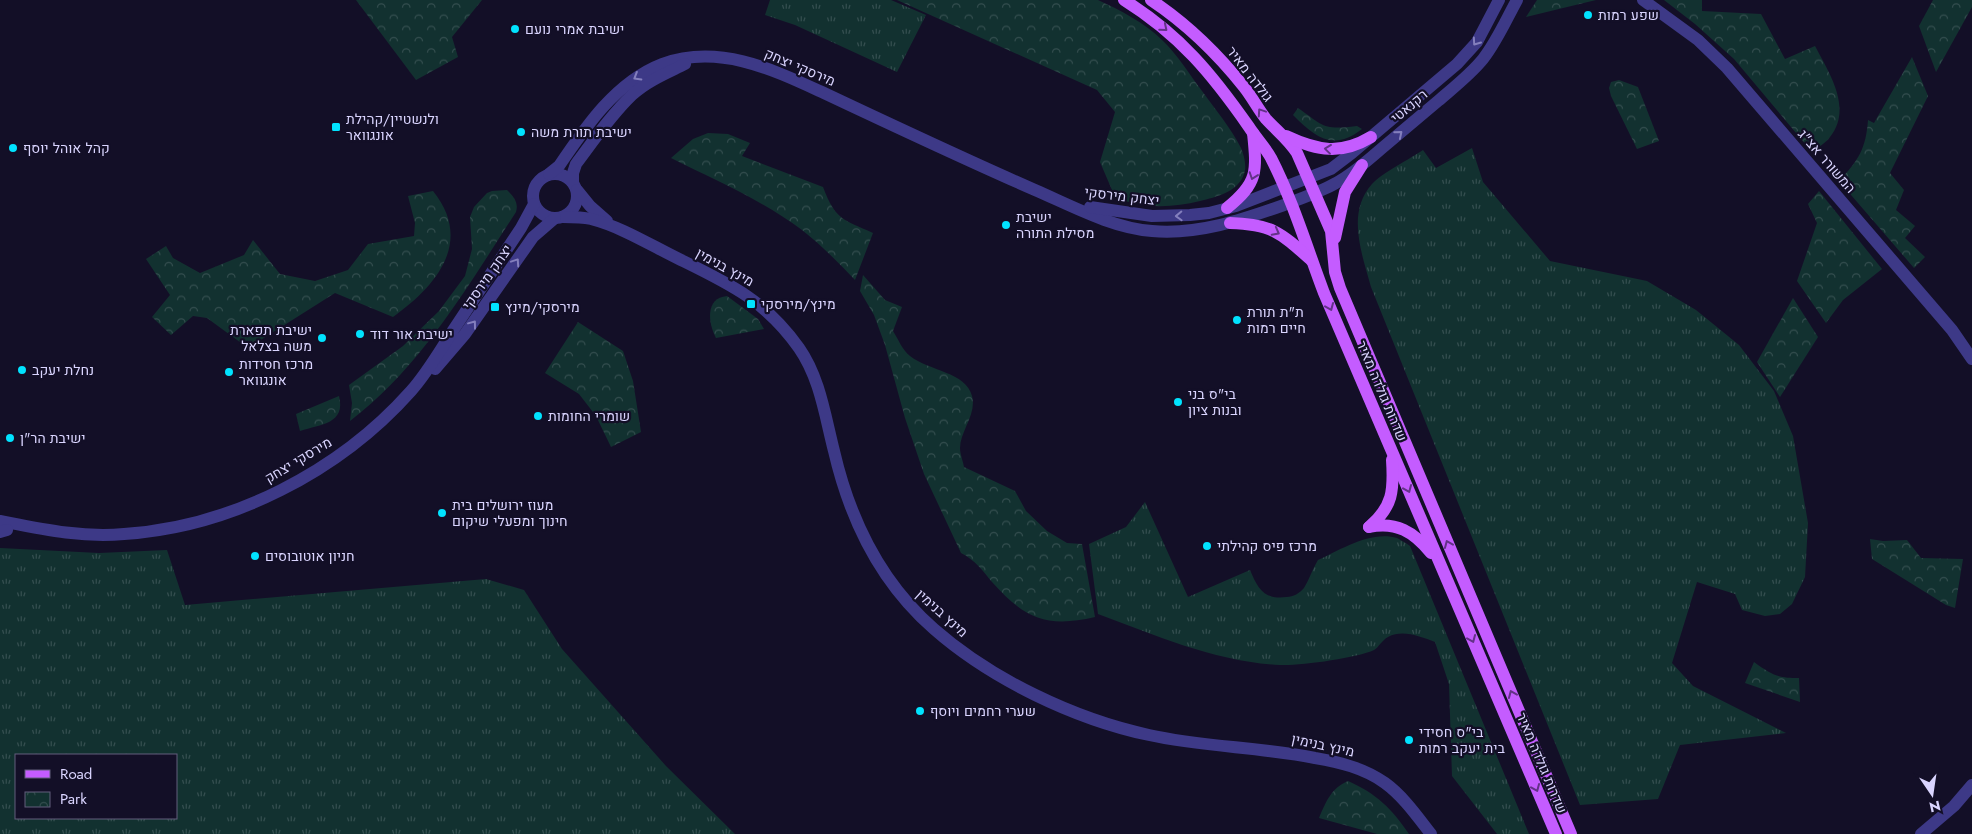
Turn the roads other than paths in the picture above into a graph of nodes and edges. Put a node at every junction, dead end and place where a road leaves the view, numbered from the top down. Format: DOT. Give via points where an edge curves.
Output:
graph roads {
  1 [pos="1124,0"];
  2 [pos="1151,0"];
  3 [pos="1500,0"];
  4 [pos="1517,0"];
  5 [pos="1643,0"];
  6 [pos="700,57"];
  7 [pos="1253,134"];
  8 [pos="1284,135"];
  9 [pos="1371,137"];
  10 [pos="1362,165"];
  11 [pos="549,174"];
  12 [pos="1310,179"];
  13 [pos="575,186"];
  14 [pos="1285,188"];
  15 [pos="1316,193"];
  16 [pos="1291,202"];
  17 [pos="1066,203"];
  18 [pos="534,204"];
  19 [pos="1227,208"];
  20 [pos="559,218"];
  21 [pos="1230,223"];
  22 [pos="619,230"];
  23 [pos="1334,246"];
  24 [pos="1313,262"];
  25 [pos="484,284"];
  26 [pos="1972,359"];
  27 [pos="404,398"];
  28 [pos="1391,450"];
  29 [pos="2,528"];
  30 [pos="1439,563"];
  31 [pos="1972,785"];
  32 [pos="1429,834"];
  33 [pos="1556,834"];
  34 [pos="1571,834"];
  35 [pos="1921,834"];
  1 -- 7 [label="main road, שדרות גולדה מאיר, one-way" via="1157,22 1195,57 1218,83"];
  8 -- 2 [label="main road, גולדה מאיר, one-way" via="1265,118 1244,87 1207,45"];
  3 -- 9 [label="street, רקנאטי, one-way" via="1477,42 1457,64"];
  10 -- 4 [label="street, רקנאטי, one-way" via="1468,75 1489,51"];
  5 -- 26 [label="street, המשורר אצ\"ג" via="1698,40 1727,68 1952,330"];
  6 -- 11 [label="street, מירסקי יצחק, one-way" via="665,63 634,78 609,101 559,166"];
  6 -- 13 [label="street" via="633,94 576,164 573,173"];
  6 -- 17 [label="street, מירסקי יצחק" via="736,59 785,75"];
  7 -- 14 [label="main road, שדרות גולדה מאיר" via="1270,156"];
  7 -- 19 [label="main road, one-way" via="1256,167 1252,179 1240,198"];
  9 -- 8 [label="main road, one-way" via="1358,145 1337,150"];
  8 -- 12 [label="main road, גולדה מאיר"];
  9 -- 12 [label="street, רקנאטי" via="1331,169"];
  10 -- 15 [label="street, רקנאטי" via="1339,182"];
  10 -- 23 [label="main road" via="1345,192"];
  11 -- 13 [label="street" via="562,175"];
  11 -- 18 [label="street" via="535,186"];
  12 -- 14 [label="street, רקנאטי"];
  12 -- 15 [label="main road, שדרות גולדה מאיר"];
  13 -- 20 [label="street" via="577,203 569,214"];
  13 -- 22 [label="street" via="600,216"];
  14 -- 16 [label="main road, שדרות גולדה מאיר"];
  14 -- 19 [label="street, יצחק מירסקי"];
  15 -- 16 [label="street, רקנאטי"];
  15 -- 23 [label="main road, שדרות גולדה מאיר"];
  16 -- 21 [label="street, יצחק מירסקי"];
  16 -- 24 [label="main road, שדרות גולדה מאיר"];
  19 -- 17 [label="street, יצחק מירסקי, one-way" via="1190,215 1152,216"];
  17 -- 21 [label="street, יצחק מירסקי" via="1102,218 1151,231 1191,230"];
  18 -- 20 [label="street" via="542,214"];
  18 -- 25 [label="street, יצחק מירסקי"];
  20 -- 22 [label="street" via="590,219"];
  27 -- 20 [label="street, יצחק מירסקי, one-way" via="447,356 533,237"];
  21 -- 24 [label="main road, one-way" via="1253,223 1277,232"];
  22 -- 32 [label="street, מינץ בנימין" via="744,292 788,334 808,362 814,377 851,511 872,554 907,603 969,657 1048,701 1124,729 1175,739 1286,752 1370,773 1386,783 1414,812"];
  34 -- 23 [label="main road, שדרות גולדה מאיר, one-way" via="1340,288 1335,272"];
  24 -- 28 [label="main road, שדרות גולדה מאיר, one-way"];
  25 -- 27 [label="street, מירסקי יצחק" via="427,370"];
  27 -- 29 [label="street, מירסקי יצחק" via="368,432 318,468 285,489 222,514 164,530 130,534 88,535"];
  28 -- 30 [label="main road, שדרות גולדה מאיר, one-way"];
  28 -- 30 [label="main road" via="1393,481 1390,502 1369,527 1381,524 1408,531"];
  30 -- 33 [label="main road, שדרות גולדה מאיר, one-way"];
  31 -- 35 [label="street" via="1954,806"];
}
